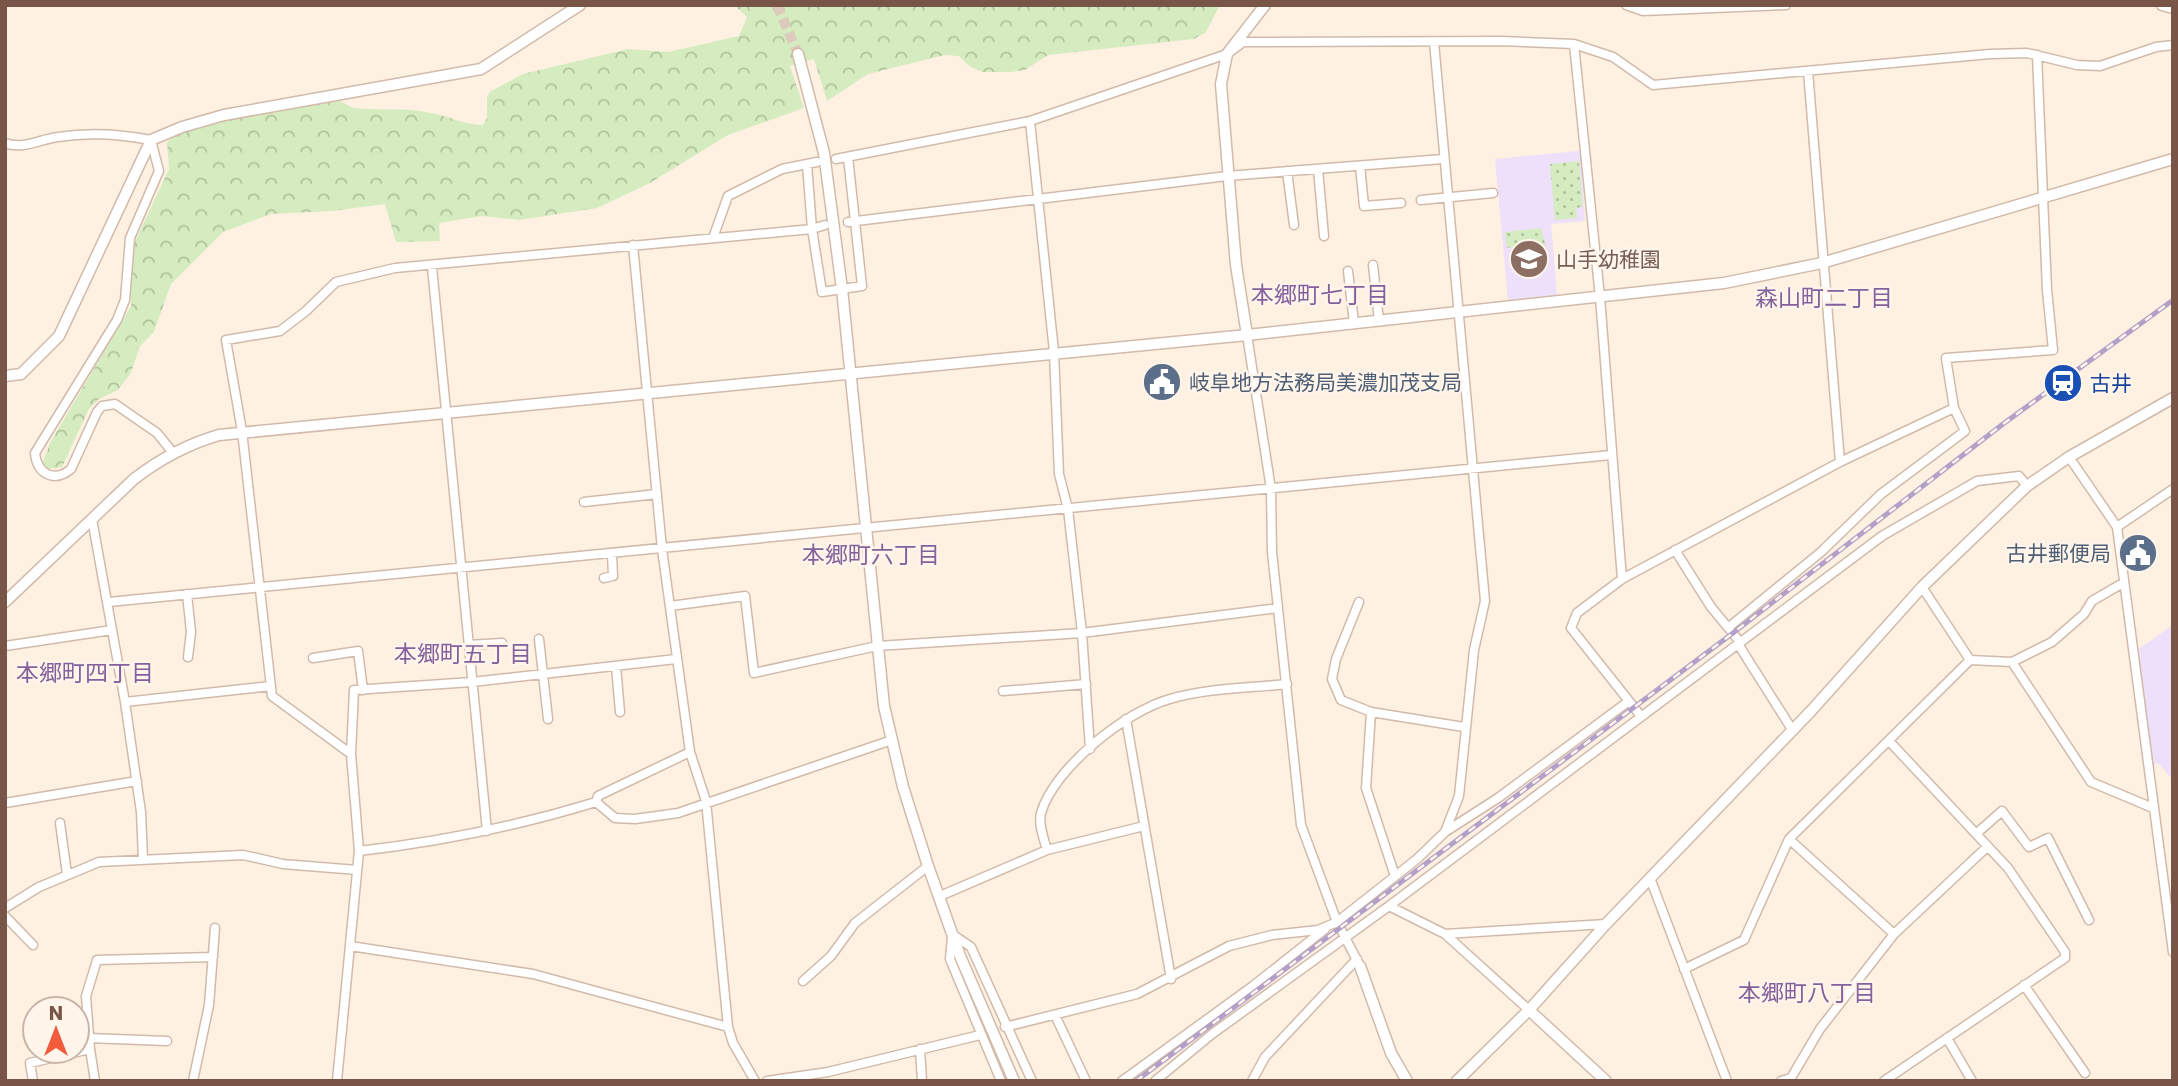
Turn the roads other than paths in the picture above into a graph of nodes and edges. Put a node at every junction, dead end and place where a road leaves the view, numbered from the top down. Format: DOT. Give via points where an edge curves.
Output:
graph roads {
  1 [pos="580,5"];
  2 [pos="1265,5"];
  3 [pos="1626,5"];
  4 [pos="1786,5"];
  5 [pos="2162,5"];
  6 [pos="1745,7"];
  7 [pos="2173,8"];
  8 [pos="1434,42"];
  9 [pos="1574,44"];
  10 [pos="2173,45"];
  11 [pos="798,54"];
  12 [pos="1227,54"];
  13 [pos="2037,55"];
  14 [pos="1808,71"];
  15 [pos="1030,121"];
  16 [pos="151,141"];
  17 [pos="5,144"];
  18 [pos="848,157"];
  19 [pos="836,159"];
  20 [pos="1443,159"];
  21 [pos="2173,159"];
  22 [pos="817,162"];
  23 [pos="807,163"];
  24 [pos="1360,166"];
  25 [pos="1318,169"];
  26 [pos="1287,171"];
  27 [pos="1227,176"];
  28 [pos="1493,193"];
  29 [pos="2044,196"];
  30 [pos="1447,198"];
  31 [pos="1037,199"];
  32 [pos="1421,200"];
  33 [pos="1401,203"];
  34 [pos="852,221"];
  35 [pos="825,225"];
  36 [pos="1294,225"];
  37 [pos="811,229"];
  38 [pos="1324,236"];
  39 [pos="713,238"];
  40 [pos="633,245"];
  41 [pos="1822,263"];
  42 [pos="1373,265"];
  43 [pos="432,267"];
  44 [pos="1348,271"];
  45 [pos="842,289"];
  46 [pos="1600,297"];
  47 [pos="1458,312"];
  48 [pos="1380,321"];
  49 [pos="1354,323"];
  50 [pos="1247,335"];
  51 [pos="1054,352"];
  52 [pos="849,373"];
  53 [pos="5,376"];
  54 [pos="647,391"];
  55 [pos="2173,398"];
  56 [pos="1954,408"];
  57 [pos="448,411"];
  58 [pos="242,431"];
  59 [pos="174,454"];
  60 [pos="1611,455"];
  61 [pos="2069,457"];
  62 [pos="1840,463"];
  63 [pos="1474,466"];
  64 [pos="2027,486"];
  65 [pos="1271,489"];
  66 [pos="2173,489"];
  67 [pos="657,494"];
  68 [pos="584,502"];
  69 [pos="1068,509"];
  70 [pos="92,519"];
  71 [pos="865,527"];
  72 [pos="2117,527"];
  73 [pos="662,549"];
  74 [pos="1675,551"];
  75 [pos="612,554"];
  76 [pos="461,567"];
  77 [pos="604,578"];
  78 [pos="1622,579"];
  79 [pos="2123,583"];
  80 [pos="260,586"];
  81 [pos="1922,587"];
  82 [pos="187,594"];
  83 [pos="109,602"];
  84 [pos="1359,602"];
  85 [pos="5,603"];
  86 [pos="670,606"];
  87 [pos="1278,608"];
  88 [pos="1729,627"];
  89 [pos="112,629"];
  90 [pos="1082,633"];
  91 [pos="540,639"];
  92 [pos="502,643"];
  93 [pos="1739,643"];
  94 [pos="468,645"];
  95 [pos="5,646"];
  96 [pos="877,646"];
  97 [pos="188,657"];
  98 [pos="313,658"];
  99 [pos="676,659"];
  100 [pos="1970,660"];
  101 [pos="2012,662"];
  102 [pos="616,666"];
  103 [pos="543,674"];
  104 [pos="472,682"];
  105 [pos="1086,684"];
  106 [pos="1287,684"];
  107 [pos="271,686"];
  108 [pos="363,690"];
  109 [pos="1003,691"];
  110 [pos="1629,701"];
  111 [pos="125,702"];
  112 [pos="620,712"];
  113 [pos="1371,712"];
  114 [pos="1640,715"];
  115 [pos="548,719"];
  116 [pos="1126,719"];
  117 [pos="1464,727"];
  118 [pos="1793,731"];
  119 [pos="892,740"];
  120 [pos="1890,743"];
  121 [pos="1090,749"];
  122 [pos="690,752"];
  123 [pos="351,754"];
  124 [pos="136,780"];
  125 [pos="706,801"];
  126 [pos="596,802"];
  127 [pos="5,803"];
  128 [pos="2154,808"];
  129 [pos="60,823"];
  130 [pos="1143,826"];
  131 [pos="487,831"];
  132 [pos="1445,832"];
  133 [pos="1978,833"];
  134 [pos="1789,839"];
  135 [pos="1987,847"];
  136 [pos="1046,850"];
  137 [pos="359,851"];
  138 [pos="143,859"];
  139 [pos="928,866"];
  140 [pos="357,870"];
  141 [pos="67,874"];
  142 [pos="1395,876"];
  143 [pos="1650,878"];
  144 [pos="940,896"];
  145 [pos="1389,906"];
  146 [pos="5,908"];
  147 [pos="5,916"];
  148 [pos="2089,920"];
  149 [pos="1333,923"];
  150 [pos="1606,924"];
  151 [pos="215,928"];
  152 [pos="952,934"];
  153 [pos="1444,934"];
  154 [pos="1895,934"];
  155 [pos="1343,936"];
  156 [pos="33,945"];
  157 [pos="350,946"];
  158 [pos="2173,952"];
  159 [pos="213,957"];
  160 [pos="1359,962"];
  161 [pos="1684,969"];
  162 [pos="1171,979"];
  163 [pos="803,981"];
  164 [pos="2024,985"];
  165 [pos="86,995"];
  166 [pos="1529,1010"];
  167 [pos="1055,1015"];
  168 [pos="728,1027"];
  169 [pos="1005,1027"];
  170 [pos="980,1035"];
  171 [pos="91,1038"];
  172 [pos="1947,1038"];
  173 [pos="167,1041"];
  174 [pos="920,1049"];
  175 [pos="91,1055"];
  176 [pos="2085,1073"];
  177 [pos="95,1081"];
  178 [pos="193,1081"];
  179 [pos="337,1081"];
  180 [pos="755,1081"];
  181 [pos="767,1081"];
  182 [pos="922,1081"];
  183 [pos="1001,1081"];
  184 [pos="1014,1081"];
  185 [pos="1032,1081"];
  186 [pos="1086,1081"];
  187 [pos="1122,1081"];
  188 [pos="1155,1081"];
  189 [pos="1252,1081"];
  190 [pos="1407,1081"];
  191 [pos="1457,1081"];
  192 [pos="1606,1081"];
  193 [pos="1727,1081"];
  194 [pos="1782,1081"];
  195 [pos="1884,1081"];
  196 [pos="1972,1081"];
  1 -- 16 [label="street" via="481,69 224,116"];
  2 -- 12 [label="street"];
  3 -- 6 [label="street" via="1643,12"];
  4 -- 6 [label="street"];
  5 -- 7 [label="street"];
  8 -- 9 [label="street"];
  8 -- 12 [label="street" via="1243,42"];
  8 -- 20 [label="street"];
  9 -- 14 [label="street" via="1613,57 1653,85"];
  9 -- 46 [label="street"];
  10 -- 13 [label="street" via="2100,66"];
  11 -- 45 [label="street" via="824,153"];
  12 -- 15 [label="street"];
  12 -- 27 [label="street" via="1220,84"];
  13 -- 14 [label="street" via="1990,54"];
  13 -- 29 [label="street"];
  14 -- 41 [label="street"];
  15 -- 18 [label="street"];
  15 -- 31 [label="street"];
  16 -- 17 [label="street" via="99,134"];
  16 -- 53 [label="street" via="59,336 21,374"];
  16 -- 59 [label="street" via="159,171 130,238 125,300 34,453 41,471 49,476 64,475 97,412 115,404 157,433"];
  18 -- 19 [label="street"];
  18 -- 34 [label="street"];
  20 -- 24 [label="street"];
  20 -- 30 [label="street"];
  21 -- 29 [label="street"];
  22 -- 23 [label="street"];
  23 -- 37 [label="street"];
  23 -- 39 [label="street" via="782,169 728,196"];
  24 -- 25 [label="street"];
  24 -- 33 [label="street" via="1364,206"];
  25 -- 26 [label="street"];
  25 -- 38 [label="street"];
  26 -- 27 [label="street"];
  26 -- 36 [label="street"];
  27 -- 31 [label="street"];
  27 -- 50 [label="street"];
  28 -- 30 [label="street"];
  29 -- 41 [label="street"];
  29 -- 56 [label="street" via="2053,350 1947,358"];
  30 -- 32 [label="street"];
  30 -- 47 [label="street"];
  31 -- 34 [label="street"];
  31 -- 51 [label="street"];
  34 -- 45 [label="street" via="862,286"];
  35 -- 37 [label="street"];
  37 -- 39 [label="street"];
  37 -- 45 [label="street" via="822,292"];
  39 -- 40 [label="street"];
  40 -- 43 [label="street"];
  40 -- 54 [label="street"];
  41 -- 46 [label="street" via="1724,283"];
  41 -- 62 [label="street"];
  42 -- 48 [label="street"];
  43 -- 57 [label="street"];
  43 -- 58 [label="street" via="395,268 336,282 280,331 226,340"];
  44 -- 49 [label="street"];
  45 -- 52 [label="street"];
  46 -- 47 [label="street"];
  46 -- 60 [label="street"];
  47 -- 48 [label="street"];
  47 -- 63 [label="street"];
  48 -- 49 [label="street"];
  49 -- 50 [label="street"];
  50 -- 51 [label="street"];
  50 -- 65 [label="street"];
  51 -- 52 [label="street"];
  51 -- 69 [label="street" via="1059,474"];
  52 -- 54 [label="street"];
  52 -- 71 [label="street"];
  54 -- 57 [label="street"];
  54 -- 67 [label="street"];
  55 -- 61 [label="street"];
  56 -- 62 [label="street"];
  56 -- 88 [label="street" via="1965,431 1881,494 1821,552"];
  57 -- 58 [label="street"];
  57 -- 76 [label="street"];
  58 -- 59 [label="street" via="207,438"];
  58 -- 80 [label="street"];
  59 -- 70 [label="street" via="134,479"];
  60 -- 63 [label="street"];
  60 -- 78 [label="street"];
  61 -- 64 [label="street"];
  61 -- 72 [label="street"];
  62 -- 74 [label="street"];
  63 -- 65 [label="street"];
  63 -- 117 [label="street" via="1485,601"];
  64 -- 81 [label="street"];
  64 -- 93 [label="street" via="2019,476 1998,478 1977,481 1950,494 1882,536"];
  65 -- 69 [label="street"];
  65 -- 87 [label="street"];
  66 -- 72 [label="street"];
  67 -- 68 [label="street"];
  67 -- 73 [label="street"];
  69 -- 71 [label="street"];
  69 -- 90 [label="street"];
  70 -- 83 [label="street"];
  70 -- 85 [label="street"];
  71 -- 73 [label="street"];
  71 -- 96 [label="street"];
  72 -- 79 [label="street"];
  73 -- 75 [label="street"];
  73 -- 86 [label="street"];
  74 -- 78 [label="street"];
  74 -- 88 [label="street"];
  75 -- 76 [label="street"];
  75 -- 77 [label="street" via="613,576"];
  76 -- 80 [label="street"];
  76 -- 94 [label="street"];
  78 -- 110 [label="street" via="1577,613 1571,628"];
  79 -- 101 [label="street" via="2092,601 2052,642"];
  79 -- 128 [label="street"];
  80 -- 82 [label="street"];
  80 -- 107 [label="street"];
  81 -- 100 [label="street"];
  81 -- 118 [label="street"];
  82 -- 83 [label="street"];
  82 -- 97 [label="street"];
  83 -- 89 [label="street"];
  84 -- 113 [label="street" via="1332,679 1340,699"];
  86 -- 96 [label="street" via="746,596 754,673"];
  86 -- 99 [label="street"];
  87 -- 90 [label="street"];
  87 -- 106 [label="street"];
  88 -- 93 [label="street"];
  89 -- 95 [label="street"];
  89 -- 111 [label="street"];
  90 -- 96 [label="street"];
  90 -- 105 [label="street"];
  91 -- 103 [label="street"];
  92 -- 94 [label="street"];
  93 -- 114 [label="street"];
  93 -- 118 [label="street"];
  94 -- 104 [label="street"];
  96 -- 119 [label="street"];
  98 -- 108 [label="street" via="358,651"];
  99 -- 102 [label="street"];
  99 -- 122 [label="street"];
  100 -- 101 [label="street"];
  100 -- 120 [label="street"];
  101 -- 128 [label="street" via="2091,782"];
  102 -- 103 [label="street"];
  102 -- 112 [label="street"];
  103 -- 104 [label="street"];
  103 -- 115 [label="street"];
  104 -- 108 [label="street"];
  104 -- 131 [label="street"];
  105 -- 109 [label="street"];
  105 -- 121 [label="street"];
  106 -- 116 [label="street" via="1187,694"];
  106 -- 149 [label="street" via="1301,825"];
  107 -- 111 [label="street"];
  107 -- 123 [label="street" via="272,696 280,703"];
  108 -- 123 [label="street" via="354,690"];
  110 -- 114 [label="street"];
  110 -- 132 [label="street" via="1527,778"];
  111 -- 124 [label="street"];
  113 -- 117 [label="street"];
  113 -- 142 [label="street" via="1366,788"];
  114 -- 145 [label="street"];
  116 -- 121 [label="street"];
  116 -- 130 [label="street"];
  117 -- 132 [label="street" via="1459,796"];
  118 -- 143 [label="street"];
  119 -- 125 [label="street"];
  119 -- 139 [label="street"];
  120 -- 133 [label="street"];
  120 -- 134 [label="street"];
  121 -- 136 [label="street" via="1064,775 1041,814"];
  122 -- 125 [label="street"];
  122 -- 126 [label="street" via="598,796"];
  123 -- 137 [label="street"];
  124 -- 127 [label="street"];
  124 -- 138 [label="street"];
  125 -- 126 [label="street" via="678,813 635,819 615,818"];
  125 -- 168 [label="street"];
  126 -- 131 [label="street"];
  128 -- 158 [label="street"];
  129 -- 141 [label="street"];
  130 -- 136 [label="street"];
  130 -- 162 [label="street"];
  131 -- 137 [label="street"];
  132 -- 142 [label="street"];
  133 -- 135 [label="street"];
  133 -- 148 [label="street" via="2002,811 2029,847 2048,838"];
  134 -- 154 [label="street"];
  134 -- 161 [label="street" via="1744,940"];
  135 -- 154 [label="street"];
  135 -- 164 [label="street" via="2008,868 2066,952 2065,958"];
  136 -- 144 [label="street"];
  137 -- 140 [label="street"];
  138 -- 140 [label="street" via="243,855 283,864"];
  138 -- 141 [label="street" via="99,863"];
  139 -- 144 [label="street"];
  139 -- 163 [label="street" via="855,923 831,956"];
  140 -- 157 [label="street"];
  141 -- 146 [label="street"];
  142 -- 149 [label="street"];
  143 -- 150 [label="street"];
  143 -- 161 [label="street"];
  144 -- 152 [label="street"];
  145 -- 153 [label="street"];
  145 -- 155 [label="street"];
  147 -- 156 [label="street"];
  149 -- 155 [label="street"];
  149 -- 162 [label="street" via="1229,946"];
  149 -- 187 [label="street"];
  150 -- 153 [label="street"];
  150 -- 166 [label="street"];
  151 -- 159 [label="street"];
  152 -- 169 [label="street" via="971,947"];
  152 -- 170 [label="street" via="950,959"];
  152 -- 184 [label="street"];
  153 -- 166 [label="street"];
  154 -- 194 [label="street" via="1820,1029 1791,1077"];
  155 -- 160 [label="street"];
  155 -- 188 [label="street"];
  157 -- 168 [label="street" via="533,974"];
  157 -- 179 [label="street"];
  159 -- 165 [label="street" via="97,960"];
  159 -- 178 [label="street" via="209,1005"];
  160 -- 189 [label="street" via="1265,1057"];
  160 -- 190 [label="street" via="1391,1053"];
  161 -- 193 [label="street"];
  162 -- 167 [label="street" via="1137,994"];
  164 -- 172 [label="street"];
  164 -- 176 [label="street"];
  166 -- 191 [label="street"];
  166 -- 192 [label="street"];
  167 -- 169 [label="street"];
  167 -- 186 [label="street"];
  168 -- 180 [label="street"];
  169 -- 185 [label="street"];
  170 -- 174 [label="street"];
  170 -- 183 [label="street"];
  171 -- 173 [label="street"];
  172 -- 195 [label="street"];
  172 -- 196 [label="street"];
  174 -- 181 [label="street" via="828,1072"];
  174 -- 182 [label="street"];
  175 -- 177 [label="street"];
}
